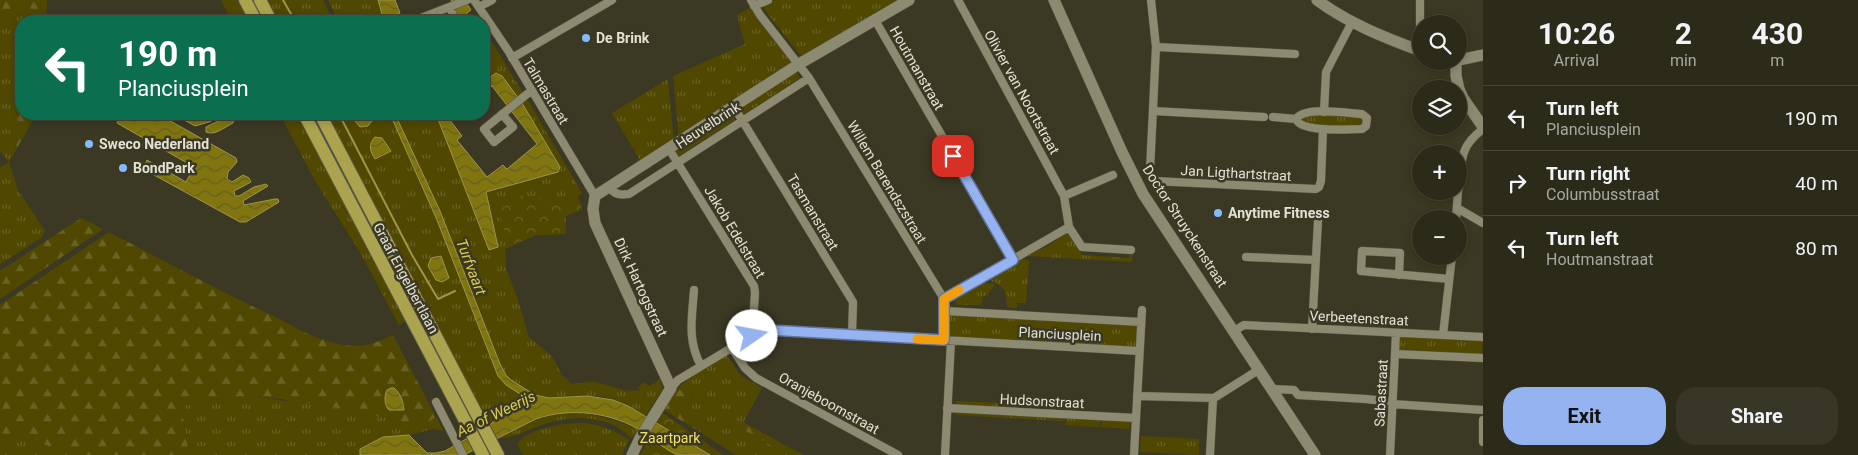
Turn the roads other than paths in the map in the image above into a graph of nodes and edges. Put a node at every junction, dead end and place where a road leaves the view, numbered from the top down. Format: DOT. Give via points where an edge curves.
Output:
graph roads {
  1 [pos="245,0"];
  2 [pos="260,0"];
  3 [pos="466,0"];
  4 [pos="474,0"];
  5 [pos="492,0"];
  6 [pos="612,0"];
  7 [pos="768,0"];
  8 [pos="908,0"];
  9 [pos="958,0"];
  10 [pos="1054,0"];
  11 [pos="1151,0"];
  12 [pos="1317,0"];
  13 [pos="1420,0"];
  14 [pos="752,3"];
  15 [pos="451,6"];
  16 [pos="479,7"];
  17 [pos="253,15"];
  18 [pos="268,15"];
  19 [pos="428,15"];
  20 [pos="453,15"];
  21 [pos="484,15"];
  22 [pos="1420,15"];
  23 [pos="875,20"];
  24 [pos="1352,22"];
  25 [pos="490,24"];
  26 [pos="1156,47"];
  27 [pos="1412,48"];
  28 [pos="1296,54"];
  29 [pos="1483,55"];
  30 [pos="512,58"];
  31 [pos="1467,59"];
  32 [pos="800,64"];
  33 [pos="809,78"];
  34 [pos="532,90"];
  35 [pos="1467,104"];
  36 [pos="734,107"];
  37 [pos="1153,111"];
  38 [pos="1324,112"];
  39 [pos="502,114"];
  40 [pos="1264,117"];
  41 [pos="1273,117"];
  42 [pos="1296,119"];
  43 [pos="307,120"];
  44 [pos="323,120"];
  45 [pos="743,120"];
  46 [pos="1483,128"];
  47 [pos="1323,129"];
  48 [pos="1467,145"];
  49 [pos="669,149"];
  50 [pos="678,162"];
  51 [pos="1113,175"];
  52 [pos="609,187"];
  53 [pos="595,196"];
  54 [pos="1064,196"];
  55 [pos="1458,200"];
  56 [pos="1457,208"];
  57 [pos="1318,221"];
  58 [pos="1483,223"];
  59 [pos="1069,227"];
  60 [pos="1131,250"];
  61 [pos="1246,256"];
  62 [pos="1013,260"];
  63 [pos="1316,260"];
  64 [pos="1451,265"];
  65 [pos="1399,275"];
  66 [pos="1449,279"];
  67 [pos="694,290"];
  68 [pos="944,299"];
  69 [pos="1142,310"];
  70 [pos="945,311"];
  71 [pos="1141,322"];
  72 [pos="1312,329"];
  73 [pos="1234,331"];
  74 [pos="1396,333"];
  75 [pos="852,335"];
  76 [pos="1443,335"];
  77 [pos="1483,335"];
  78 [pos="752,336"];
  79 [pos="947,340"];
  80 [pos="732,348"];
  81 [pos="1139,352"];
  82 [pos="1395,354"];
  83 [pos="1483,358"];
  84 [pos="701,366"];
  85 [pos="1260,369"];
  86 [pos="671,388"];
  87 [pos="1273,388"];
  88 [pos="1137,396"];
  89 [pos="1213,399"];
  90 [pos="436,402"];
  91 [pos="1392,403"];
  92 [pos="947,408"];
  93 [pos="1483,410"];
  94 [pos="1136,418"];
  95 [pos="1483,420"];
  96 [pos="1483,427"];
  97 [pos="1483,442"];
  98 [pos="481,452"];
  99 [pos="463,455"];
  100 [pos="498,455"];
  101 [pos="632,455"];
  102 [pos="898,455"];
  103 [pos="945,455"];
  104 [pos="1134,455"];
  105 [pos="1210,455"];
  106 [pos="1315,455"];
  107 [pos="1390,455"];
  1 -- 17 [label="main road"];
  2 -- 18 [label="main road"];
  3 -- 15 [label="street"];
  4 -- 16 [label="street, Talmastraat"];
  5 -- 16 [label="street"];
  6 -- 30 [label="street"];
  7 -- 14 [label="street"];
  8 -- 23 [label="street, Heuvelbrink"];
  9 -- 54 [label="street, Olivier van Noortstraat"];
  10 -- 73 [label="street, Doctor Struyckenstraat" via="1136,180"];
  11 -- 26 [label="street"];
  12 -- 24 [label="street"];
  13 -- 22 [label="street"];
  14 -- 32 [label="street"];
  15 -- 19 [label="street"];
  15 -- 20 [label="street"];
  16 -- 21 [label="street, Talmastraat"];
  23 -- 32 [label="street, Heuvelbrink"];
  23 -- 62 [label="street, Houtmanstraat"];
  24 -- 27 [label="street"];
  24 -- 38 [label="street" via="1326,72"];
  25 -- 30 [label="street, Talmastraat"];
  26 -- 28 [label="street"];
  26 -- 37 [label="street"];
  29 -- 31 [label="street"];
  30 -- 34 [label="street, Talmastraat"];
  32 -- 33 [label="street"];
  32 -- 36 [label="street, Heuvelbrink"];
  33 -- 45 [label="street, Heuvelbrink"];
  33 -- 68 [label="street, Willem Barendszstraat"];
  34 -- 39 [label="street"];
  34 -- 53 [label="street, Talmastraat"];
  35 -- 46 [label="street"];
  36 -- 45 [label="street, Tasmanstraat"];
  36 -- 49 [label="street, Heuvelbrink"];
  37 -- 40 [label="street"];
  37 -- 47 [label="street, Jan Ligthartstraat" via="1150,170 1152,179 1160,182 1313,190 1319,187"];
  38 -- 42 [label="street" via="1308,111"];
  38 -- 47 [label="street" via="1362,114 1367,122 1362,129"];
  41 -- 42 [label="street"];
  42 -- 47 [label="street" via="1303,127"];
  43 -- 98 [label="main road, Graaf Engelbertlaan"];
  44 -- 100 [label="main road, Graaf Engelbertlaan"];
  45 -- 50 [label="street, Heuvelbrink"];
  45 -- 75 [label="street, Tasmanstraat" via="853,302"];
  46 -- 48 [label="street"];
  49 -- 50 [label="street, Jakob Edelstraat"];
  49 -- 52 [label="street, Heuvelbrink"];
  50 -- 52 [label="street, Heuvelbrink" via="629,194 619,195"];
  50 -- 78 [label="street, Jakob Edelstraat" via="754,286"];
  51 -- 54 [label="street"];
  52 -- 53 [label="street, Heuvelbrink"];
  53 -- 86 [label="street, Dirk Hartogstraat" via="595,223"];
  54 -- 59 [label="street, Olivier van Noortstraat"];
  55 -- 56 [label="street"];
  56 -- 58 [label="street"];
  57 -- 63 [label="street"];
  59 -- 60 [label="street" via="1082,248"];
  59 -- 62 [label="street"];
  61 -- 63 [label="street"];
  62 -- 68 [label="street"];
  63 -- 72 [label="street"];
  64 -- 66 [label="street"];
  65 -- 65 [label="street" via="1400,254 1362,251 1361,271"];
  65 -- 66 [label="street"];
  66 -- 76 [label="street"];
  67 -- 84 [label="street" via="691,334"];
  68 -- 70 [label="street"];
  69 -- 71 [label="street"];
  70 -- 71 [label="street, Planciusplein"];
  70 -- 79 [label="street" via="943,334"];
  71 -- 81 [label="street"];
  72 -- 73 [label="street, Verbeetenstraat" via="1244,325"];
  72 -- 74 [label="street, Verbeetenstraat"];
  73 -- 85 [label="street, Doctor Struyckenstraat"];
  74 -- 76 [label="street, Verbeetenstraat"];
  74 -- 82 [label="street, Sabastraat"];
  75 -- 78 [label="street, Planciusplein" via="769,330"];
  75 -- 79 [label="street, Planciusplein"];
  76 -- 77 [label="street, Verbeetenstraat"];
  78 -- 80 [label="street, Planciusplein"];
  79 -- 81 [label="street, Planciusplein"];
  79 -- 92 [label="street"];
  80 -- 84 [label="street, Planciusplein"];
  80 -- 102 [label="street, Oranjeboomstraat" via="756,378"];
  81 -- 88 [label="street"];
  82 -- 83 [label="street"];
  82 -- 91 [label="street, Sabastraat"];
  84 -- 86 [label="street, Planciusplein"];
  85 -- 87 [label="street, Doctor Struyckenstraat"];
  85 -- 89 [label="street"];
  86 -- 101 [label="street"];
  87 -- 91 [label="street" via="1294,390 1298,395"];
  87 -- 106 [label="street, Doctor Struyckenstraat"];
  88 -- 89 [label="street"];
  88 -- 94 [label="street"];
  89 -- 105 [label="street"];
  90 -- 99 [label="street"];
  91 -- 93 [label="street"];
  91 -- 107 [label="street, Sabastraat"];
  92 -- 94 [label="street, Hudsonstraat"];
  92 -- 103 [label="street"];
  94 -- 104 [label="street"];
  95 -- 96 [label="street"];
  96 -- 97 [label="street"];
}
